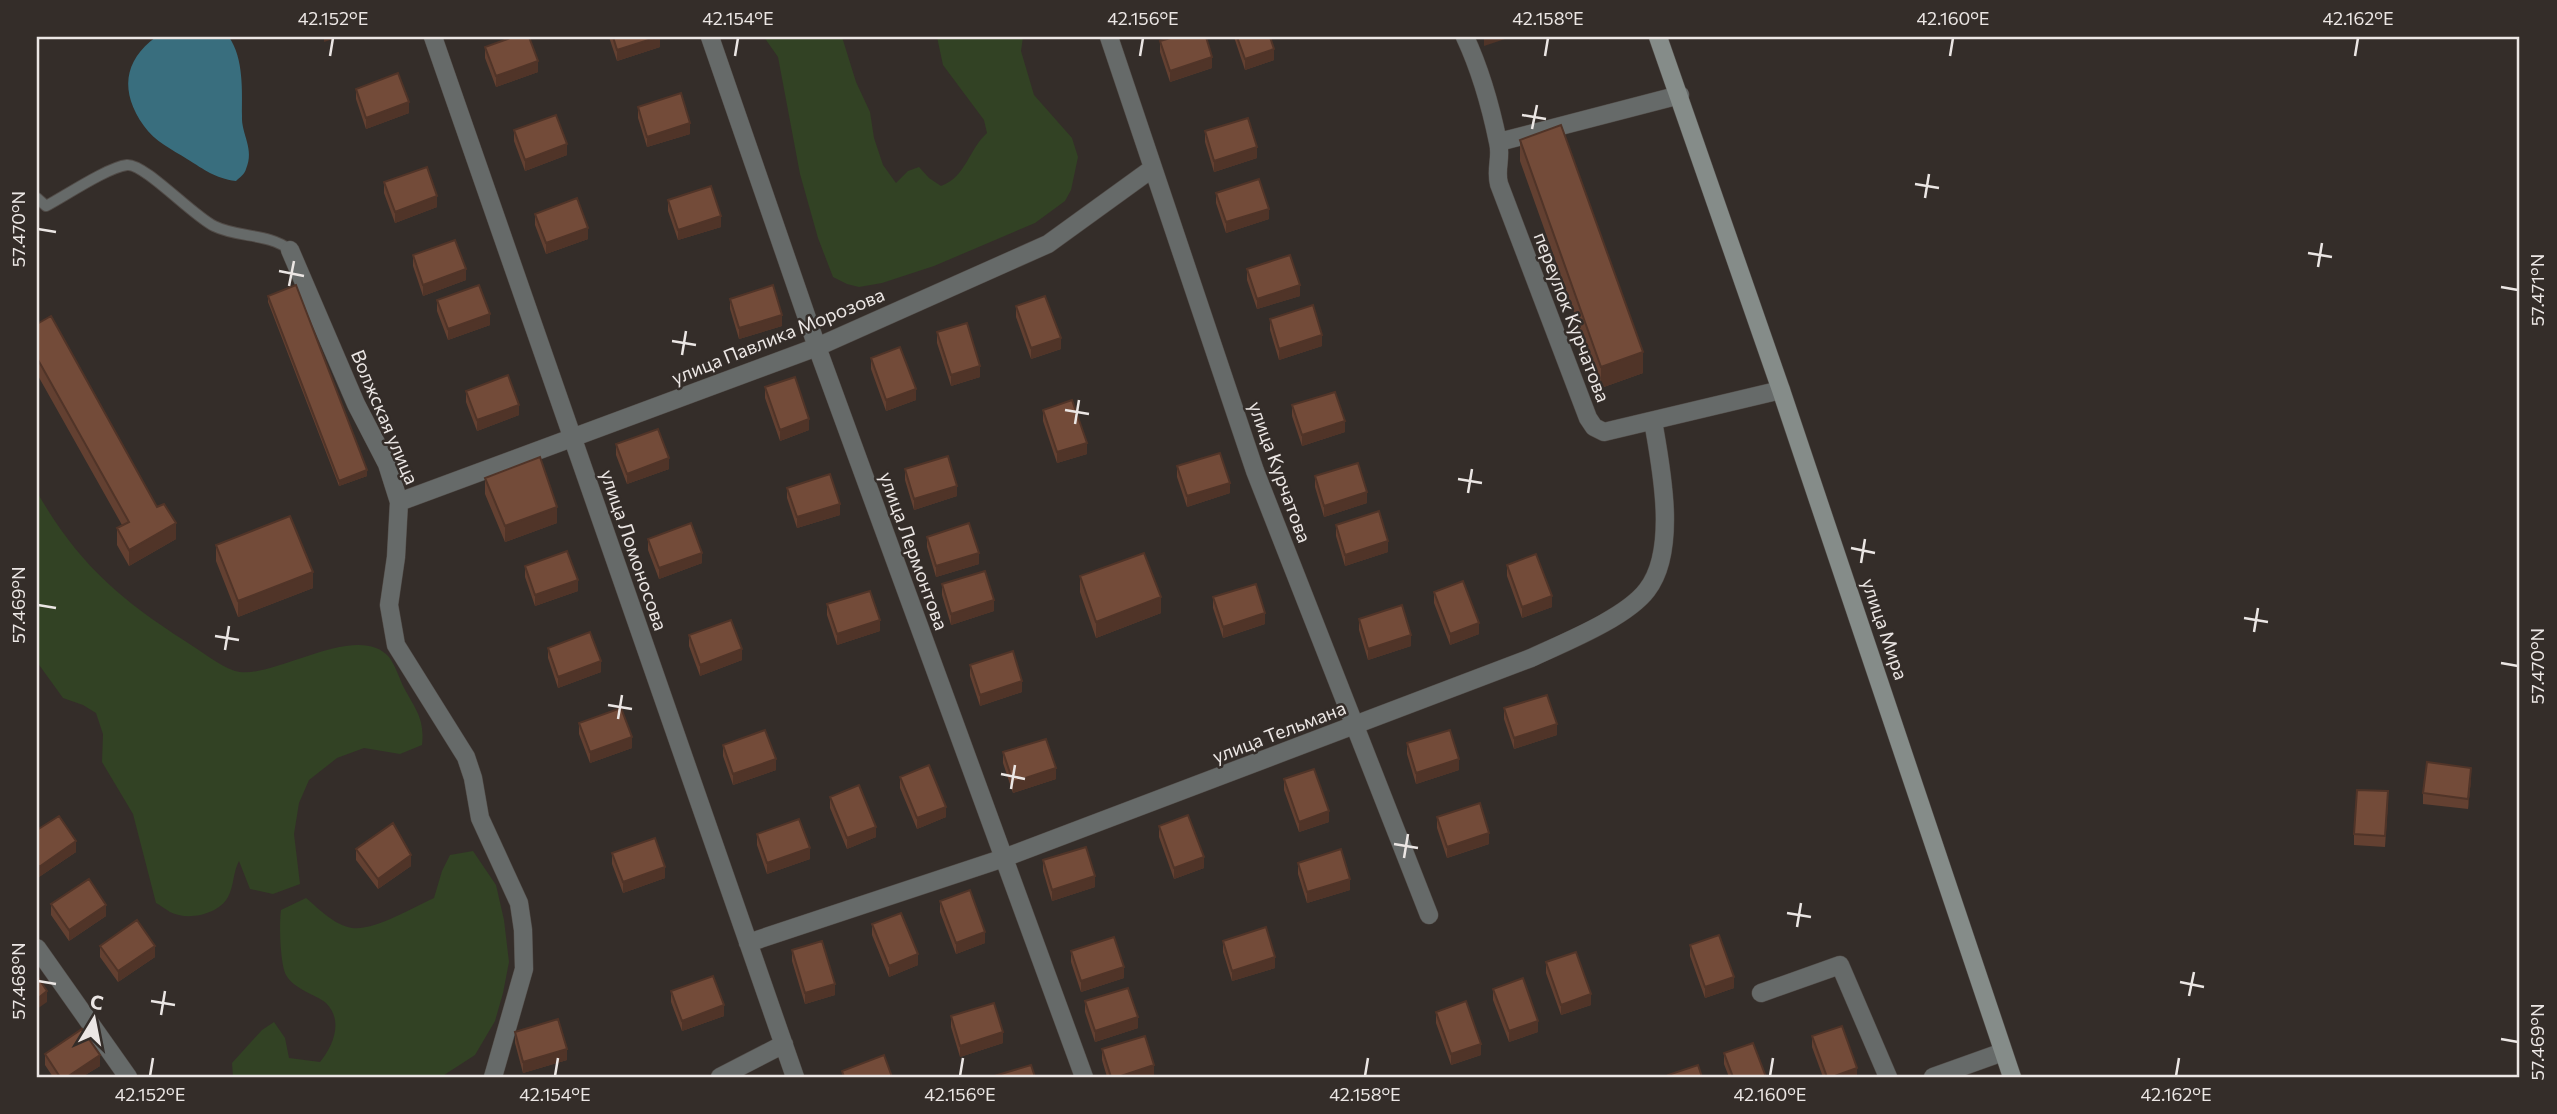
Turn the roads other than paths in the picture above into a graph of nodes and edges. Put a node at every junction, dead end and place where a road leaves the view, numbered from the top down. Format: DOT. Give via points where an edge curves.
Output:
graph roads {
  1 [pos="433,37"];
  2 [pos="710,37"];
  3 [pos="1109,37"];
  4 [pos="1465,37"];
  5 [pos="1658,37"];
  6 [pos="1680,95"];
  7 [pos="1499,142"];
  8 [pos="1153,168"];
  9 [pos="37,198"];
  10 [pos="41,210"];
  11 [pos="290,250"];
  12 [pos="817,347"];
  13 [pos="1781,390"];
  14 [pos="1653,421"];
  15 [pos="573,439"];
  16 [pos="399,502"];
  17 [pos="1356,726"];
  18 [pos="1004,858"];
  19 [pos="1429,915"];
  20 [pos="748,943"];
  21 [pos="37,948"];
  22 [pos="1761,993"];
  23 [pos="784,1044"];
  24 [pos="2003,1052"];
  25 [pos="128,1077"];
  26 [pos="493,1077"];
  27 [pos="720,1077"];
  28 [pos="795,1077"];
  29 [pos="1084,1077"];
  30 [pos="1888,1077"];
  31 [pos="1933,1077"];
  32 [pos="2012,1077"];
  1 -- 15 [label="street, улица Ломоносова"];
  2 -- 12 [label="street, улица Лермонтова"];
  3 -- 8 [label="street, улица Курчатова"];
  4 -- 7 [label="street, переулок Курчатова"];
  5 -- 6 [label="main road, улица Мира"];
  6 -- 7 [label="street"];
  6 -- 13 [label="main road, улица Мира"];
  7 -- 14 [label="street, переулок Курчатова" via="1499,184 1588,418 1604,432"];
  8 -- 12 [label="street, улица Павлика Морозова" via="1048,244"];
  8 -- 17 [label="street, улица Курчатова" via="1255,471"];
  9 -- 10 [label="lane"];
  10 -- 11 [label="lane" via="111,170 135,165 216,228 282,243"];
  11 -- 16 [label="street, Волжская улица" via="387,464"];
  12 -- 15 [label="street, улица Павлика Морозова"];
  12 -- 18 [label="street, улица Лермонтова"];
  13 -- 14 [label="street, переулок Курчатова"];
  13 -- 24 [label="main road, улица Мира"];
  14 -- 17 [label="street, улица Тельмана" via="1664,521 1656,575 1647,591 1593,628 1531,658"];
  15 -- 16 [label="street, улица Павлика Морозова"];
  15 -- 20 [label="street, улица Ломоносова"];
  16 -- 26 [label="street, Волжская улица" via="389,605 396,645 466,757 480,818 519,903 524,969"];
  17 -- 18 [label="street, улица Тельмана"];
  17 -- 19 [label="street, улица Курчатова"];
  18 -- 20 [label="street, улица Тельмана"];
  18 -- 29 [label="street, улица Лермонтова"];
  20 -- 23 [label="street, улица Ломоносова"];
  21 -- 25 [label="street"];
  22 -- 30 [label="street" via="1840,965"];
  23 -- 27 [label="street"];
  23 -- 28 [label="street, улица Ломоносова"];
  24 -- 31 [label="street"];
  24 -- 32 [label="main road, улица Мира"];
}
